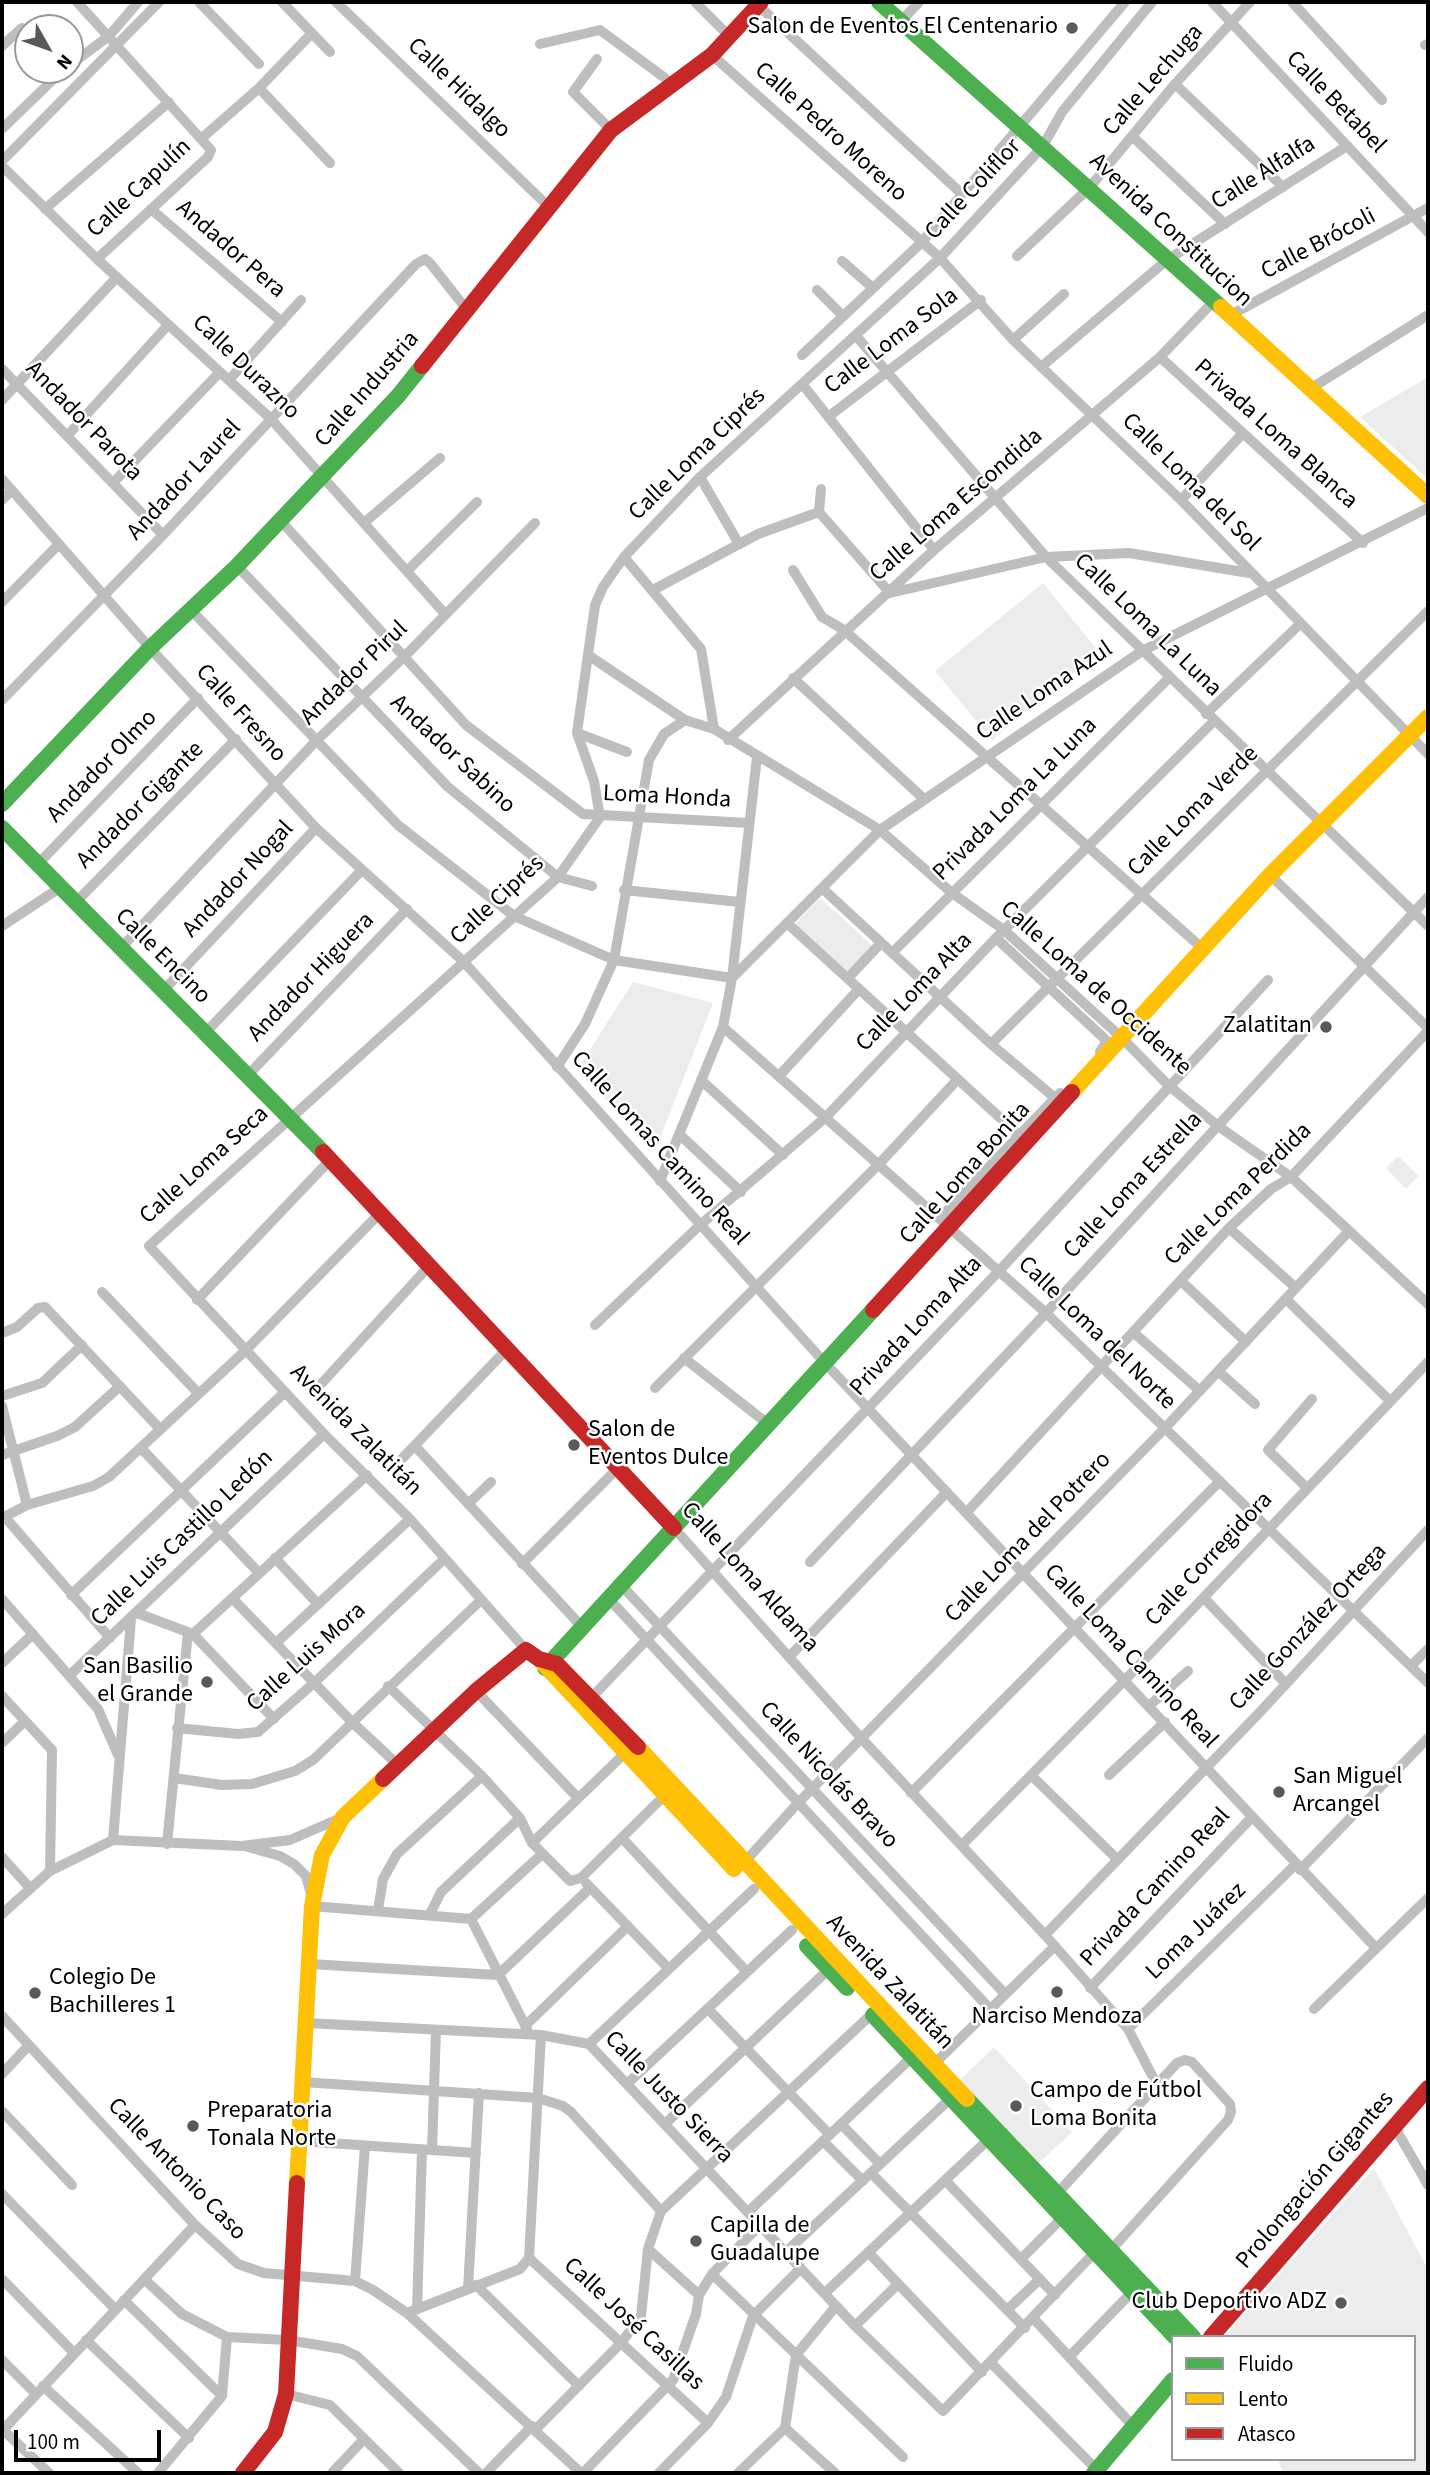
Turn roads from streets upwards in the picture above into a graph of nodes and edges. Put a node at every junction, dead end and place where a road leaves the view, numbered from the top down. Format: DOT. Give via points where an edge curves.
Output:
graph roads {
  1 [pos="77,2"];
  2 [pos="138,2"];
  3 [pos="159,2"];
  4 [pos="200,2"];
  5 [pos="282,2"];
  6 [pos="336,2"];
  7 [pos="695,2"];
  8 [pos="879,2"];
  9 [pos="919,2"];
  10 [pos="1125,2"];
  11 [pos="1152,2"];
  12 [pos="1212,2"];
  13 [pos="1250,2"];
  14 [pos="1292,2"];
  15 [pos="759,3"];
  16 [pos="901,22"];
  17 [pos="1231,24"];
  18 [pos="312,33"];
  19 [pos="108,36"];
  20 [pos="729,36"];
  21 [pos="540,44"];
  22 [pos="117,45"];
  23 [pos="330,52"];
  24 [pos="84,54"];
  25 [pos="712,55"];
  26 [pos="597,59"];
  27 [pos="259,64"];
  28 [pos="1175,83"];
  29 [pos="48,84"];
  30 [pos="673,84"];
  31 [pos="259,88"];
  32 [pos="1382,100"];
  33 [pos="169,102"];
  34 [pos="3,125"];
  35 [pos="1022,126"];
  36 [pos="611,130"];
  37 [pos="1133,136"];
  38 [pos="202,138"];
  39 [pos="1043,146"];
  40 [pos="1347,146"];
  41 [pos="2,163"];
  42 [pos="330,163"];
  43 [pos="1090,187"];
  44 [pos="1283,187"];
  45 [pos="962,194"];
  46 [pos="549,206"];
  47 [pos="1428,208"];
  48 [pos="46,209"];
  49 [pos="151,209"];
  50 [pos="1415,218"];
  51 [pos="1225,223"];
  52 [pos="1428,232"];
  53 [pos="921,243"];
  54 [pos="1017,256"];
  55 [pos="940,258"];
  56 [pos="97,259"];
  57 [pos="1167,260"];
  58 [pos="842,261"];
  59 [pos="117,277"];
  60 [pos="873,288"];
  61 [pos="817,290"];
  62 [pos="1064,294"];
  63 [pos="301,300"];
  64 [pos="981,300"];
  65 [pos="1213,302"];
  66 [pos="467,310"];
  67 [pos="842,315"];
  68 [pos="1428,315"];
  69 [pos="1229,316"];
  70 [pos="282,321"];
  71 [pos="168,325"];
  72 [pos="857,337"];
  73 [pos="1013,340"];
  74 [pos="802,355"];
  75 [pos="1160,357"];
  76 [pos="1041,367"];
  77 [pos="2,369"];
  78 [pos="887,369"];
  79 [pos="220,372"];
  80 [pos="229,380"];
  81 [pos="17,383"];
  82 [pos="803,385"];
  83 [pos="1310,389"];
  84 [pos="2,400"];
  85 [pos="1093,415"];
  86 [pos="828,417"];
  87 [pos="271,419"];
  88 [pos="1243,433"];
  89 [pos="67,436"];
  90 [pos="440,458"];
  91 [pos="321,477"];
  92 [pos="700,477"];
  93 [pos="2,480"];
  94 [pos="113,483"];
  95 [pos="821,489"];
  96 [pos="12,490"];
  97 [pos="1428,496"];
  98 [pos="997,497"];
  99 [pos="2,500"];
  100 [pos="1181,500"];
  101 [pos="477,502"];
  102 [pos="1428,508"];
  103 [pos="819,512"];
  104 [pos="280,520"];
  105 [pos="365,522"];
  106 [pos="535,523"];
  107 [pos="163,535"];
  108 [pos="1363,543"];
  109 [pos="59,544"];
  110 [pos="739,544"];
  111 [pos="934,550"];
  112 [pos="624,557"];
  113 [pos="1046,557"];
  114 [pos="237,566"];
  115 [pos="408,570"];
  116 [pos="793,570"];
  117 [pos="1249,573"];
  118 [pos="1264,588"];
  119 [pos="653,590"];
  120 [pos="890,593"];
  121 [pos="105,596"];
  122 [pos="2,602"];
  123 [pos="191,610"];
  124 [pos="1428,611"];
  125 [pos="445,614"];
  126 [pos="1300,624"];
  127 [pos="844,631"];
  128 [pos="150,648"];
  129 [pos="1142,651"];
  130 [pos="406,655"];
  131 [pos="588,655"];
  132 [pos="793,678"];
  133 [pos="1169,678"];
  134 [pos="1357,682"];
  135 [pos="360,697"];
  136 [pos="198,698"];
  137 [pos="2,700"];
  138 [pos="1210,717"];
  139 [pos="1428,717"];
  140 [pos="685,720"];
  141 [pos="714,729"];
  142 [pos="578,733"];
  143 [pos="1410,736"];
  144 [pos="236,739"];
  145 [pos="728,740"];
  146 [pos="315,741"];
  147 [pos="627,752"];
  148 [pos="1428,754"];
  149 [pos="757,757"];
  150 [pos="985,758"];
  151 [pos="1266,771"];
  152 [pos="275,784"];
  153 [pos="924,799"];
  154 [pos="2,804"];
  155 [pos="1040,806"];
  156 [pos="637,816"];
  157 [pos="600,817"];
  158 [pos="1321,822"];
  159 [pos="749,823"];
  160 [pos="2,828"];
  161 [pos="317,828"];
  162 [pos="880,830"];
  163 [pos="1087,847"];
  164 [pos="38,864"];
  165 [pos="361,871"];
  166 [pos="1270,874"];
  167 [pos="558,877"];
  168 [pos="592,886"];
  169 [pos="61,887"];
  170 [pos="823,888"];
  171 [pos="624,890"];
  172 [pos="953,892"];
  173 [pos="1141,894"];
  174 [pos="1428,897"];
  175 [pos="76,902"];
  176 [pos="740,902"];
  177 [pos="407,909"];
  178 [pos="1414,912"];
  179 [pos="514,916"];
  180 [pos="788,924"];
  181 [pos="2,926"];
  182 [pos="1428,926"];
  183 [pos="1000,934"];
  184 [pos="881,943"];
  185 [pos="1202,948"];
  186 [pos="120,949"];
  187 [pos="892,953"];
  188 [pos="614,960"];
  189 [pos="463,961"];
  190 [pos="1363,968"];
  191 [pos="1056,977"];
  192 [pos="732,978"];
  193 [pos="848,978"];
  194 [pos="1268,980"];
  195 [pos="1048,987"];
  196 [pos="859,989"];
  197 [pos="163,991"];
  198 [pos="939,996"];
  199 [pos="723,1027"];
  200 [pos="1428,1029"];
  201 [pos="906,1032"];
  202 [pos="205,1033"];
  203 [pos="1123,1039"];
  204 [pos="991,1044"];
  205 [pos="557,1067"];
  206 [pos="248,1075"];
  207 [pos="779,1076"];
  208 [pos="701,1080"];
  209 [pos="957,1080"];
  210 [pos="1168,1086"];
  211 [pos="1055,1098"];
  212 [pos="290,1117"];
  213 [pos="826,1117"];
  214 [pos="1218,1126"];
  215 [pos="679,1134"];
  216 [pos="1020,1136"];
  217 [pos="783,1155"];
  218 [pos="331,1159"];
  219 [pos="879,1164"];
  220 [pos="1291,1177"];
  221 [pos="660,1181"];
  222 [pos="741,1192"];
  223 [pos="379,1214"];
  224 [pos="945,1222"];
  225 [pos="699,1226"];
  226 [pos="1229,1228"];
  227 [pos="1349,1231"];
  228 [pos="149,1246"];
  229 [pos="429,1266"];
  230 [pos="999,1271"];
  231 [pos="1181,1281"];
  232 [pos="755,1286"];
  233 [pos="1296,1288"];
  234 [pos="102,1292"];
  235 [pos="1286,1299"];
  236 [pos="197,1300"];
  237 [pos="1428,1304"];
  238 [pos="1046,1313"];
  239 [pos="595,1325"];
  240 [pos="1133,1332"];
  241 [pos="2,1333"];
  242 [pos="1246,1342"];
  243 [pos="82,1345"];
  244 [pos="508,1348"];
  245 [pos="245,1350"];
  246 [pos="684,1358"];
  247 [pos="1428,1362"];
  248 [pos="825,1363"];
  249 [pos="1101,1366"];
  250 [pos="1218,1371"];
  251 [pos="322,1383"];
  252 [pos="120,1386"];
  253 [pos="655,1388"];
  254 [pos="1200,1391"];
  255 [pos="285,1392"];
  256 [pos="198,1393"];
  257 [pos="2,1396"];
  258 [pos="1312,1399"];
  259 [pos="1390,1401"];
  260 [pos="1255,1404"];
  261 [pos="2,1406"];
  262 [pos="868,1409"];
  263 [pos="768,1424"];
  264 [pos="1165,1428"];
  265 [pos="160,1429"];
  266 [pos="324,1434"];
  267 [pos="415,1446"];
  268 [pos="141,1448"];
  269 [pos="7,1452"];
  270 [pos="912,1455"];
  271 [pos="396,1465"];
  272 [pos="619,1467"];
  273 [pos="366,1475"];
  274 [pos="390,1479"];
  275 [pos="1220,1481"];
  276 [pos="491,1482"];
  277 [pos="1306,1487"];
  278 [pos="380,1488"];
  279 [pos="181,1491"];
  280 [pos="947,1492"];
  281 [pos="468,1504"];
  282 [pos="27,1505"];
  283 [pos="967,1512"];
  284 [pos="3,1517"];
  285 [pos="410,1519"];
  286 [pos="674,1528"];
  287 [pos="1268,1528"];
  288 [pos="1428,1530"];
  289 [pos="221,1533"];
  290 [pos="275,1558"];
  291 [pos="443,1560"];
  292 [pos="810,1562"];
  293 [pos="522,1564"];
  294 [pos="711,1571"];
  295 [pos="259,1573"];
  296 [pos="1023,1574"];
  297 [pos="622,1586"];
  298 [pos="71,1595"];
  299 [pos="232,1598"];
  300 [pos="1204,1598"];
  301 [pos="2,1599"];
  302 [pos="609,1599"];
  303 [pos="481,1600"];
  304 [pos="317,1603"];
  305 [pos="1353,1612"];
  306 [pos="134,1616"];
  307 [pos="659,1626"];
  308 [pos="583,1628"];
  309 [pos="1075,1628"];
  310 [pos="191,1633"];
  311 [pos="33,1634"];
  312 [pos="110,1638"];
  313 [pos="647,1640"];
  314 [pos="276,1643"];
  315 [pos="1428,1649"];
  316 [pos="789,1657"];
  317 [pos="540,1660"];
  318 [pos="2,1663"];
  319 [pos="1411,1666"];
  320 [pos="1188,1671"];
  321 [pos="71,1674"];
  322 [pos="1125,1681"];
  323 [pos="314,1683"];
  324 [pos="1428,1683"];
  325 [pos="1286,1684"];
  326 [pos="388,1686"];
  327 [pos="476,1691"];
  328 [pos="2,1696"];
  329 [pos="592,1697"];
  330 [pos="1149,1706"];
  331 [pos="274,1719"];
  332 [pos="25,1721"];
  333 [pos="1165,1722"];
  334 [pos="352,1723"];
  335 [pos="177,1728"];
  336 [pos="435,1731"];
  337 [pos="1428,1738"];
  338 [pos="862,1739"];
  339 [pos="2,1743"];
  340 [pos="625,1753"];
  341 [pos="120,1758"];
  342 [pos="398,1765"];
  343 [pos="1205,1767"];
  344 [pos="1031,1775"];
  345 [pos="1109,1775"];
  346 [pos="482,1776"];
  347 [pos="174,1779"];
  348 [pos="812,1789"];
  349 [pos="911,1793"];
  350 [pos="665,1795"];
  351 [pos="578,1798"];
  352 [pos="798,1803"];
  353 [pos="342,1817"];
  354 [pos="1252,1817"];
  355 [pos="520,1818"];
  356 [pos="622,1838"];
  357 [pos="113,1840"];
  358 [pos="532,1843"];
  359 [pos="167,1844"];
  360 [pos="962,1845"];
  361 [pos="242,1846"];
  362 [pos="542,1854"];
  363 [pos="2,1857"];
  364 [pos="1117,1859"];
  365 [pos="740,1866"];
  366 [pos="1297,1868"];
  367 [pos="50,1871"];
  368 [pos="578,1880"];
  369 [pos="29,1887"];
  370 [pos="590,1888"];
  371 [pos="754,1889"];
  372 [pos="1428,1898"];
  373 [pos="312,1903"];
  374 [pos="378,1910"];
  375 [pos="430,1913"];
  376 [pos="2,1914"];
  377 [pos="471,1919"];
  378 [pos="628,1926"];
  379 [pos="792,1930"];
  380 [pos="710,1931"];
  381 [pos="1045,1935"];
  382 [pos="1055,1947"];
  383 [pos="1376,1948"];
  384 [pos="309,1964"];
  385 [pos="669,1969"];
  386 [pos="829,1969"];
  387 [pos="747,1972"];
  388 [pos="498,1975"];
  389 [pos="1090,1988"];
  390 [pos="1005,1994"];
  391 [pos="708,2009"];
  392 [pos="990,2009"];
  393 [pos="1314,2009"];
  394 [pos="876,2010"];
  395 [pos="2,2016"];
  396 [pos="306,2023"];
  397 [pos="1128,2029"];
  398 [pos="436,2030"];
  399 [pos="532,2032"];
  400 [pos="589,2043"];
  401 [pos="29,2045"];
  402 [pos="746,2048"];
  403 [pos="912,2057"];
  404 [pos="934,2064"];
  405 [pos="2,2074"];
  406 [pos="303,2082"];
  407 [pos="628,2083"];
  408 [pos="1156,2083"];
  409 [pos="1428,2088"];
  410 [pos="433,2090"];
  411 [pos="789,2092"];
  412 [pos="480,2093"];
  413 [pos="538,2098"];
  414 [pos="951,2098"];
  415 [pos="2,2111"];
  416 [pos="665,2124"];
  417 [pos="841,2124"];
  418 [pos="1394,2126"];
  419 [pos="827,2138"];
  420 [pos="989,2139"];
  421 [pos="299,2141"];
  422 [pos="365,2146"];
  423 [pos="427,2150"];
  424 [pos="1411,2150"];
  425 [pos="476,2153"];
  426 [pos="1428,2161"];
  427 [pos="880,2164"];
  428 [pos="707,2168"];
  429 [pos="867,2177"];
  430 [pos="945,2180"];
  431 [pos="72,2185"];
  432 [pos="1428,2185"];
  433 [pos="2,2194"];
  434 [pos="1053,2198"];
  435 [pos="661,2211"];
  436 [pos="748,2212"];
  437 [pos="910,2212"];
  438 [pos="1063,2217"];
  439 [pos="195,2225"];
  440 [pos="760,2225"];
  441 [pos="648,2249"];
  442 [pos="1103,2251"];
  443 [pos="786,2252"];
  444 [pos="868,2252"];
  445 [pos="1021,2259"];
  446 [pos="527,2262"];
  447 [pos="800,2267"];
  448 [pos="712,2274"];
  449 [pos="291,2276"];
  450 [pos="2,2279"];
  451 [pos="144,2279"];
  452 [pos="1040,2279"];
  453 [pos="355,2281"];
  454 [pos="898,2284"];
  455 [pos="472,2287"];
  456 [pos="1132,2292"];
  457 [pos="825,2293"];
  458 [pos="699,2295"];
  459 [pos="1055,2295"];
  460 [pos="124,2300"];
  461 [pos="836,2306"];
  462 [pos="115,2309"];
  463 [pos="1007,2310"];
  464 [pos="412,2311"];
  465 [pos="753,2316"];
  466 [pos="1029,2324"];
  467 [pos="855,2326"];
  468 [pos="1173,2335"];
  469 [pos="1191,2335"];
  470 [pos="1213,2335"];
  471 [pos="227,2337"];
  472 [pos="86,2340"];
  473 [pos="288,2340"];
  474 [pos="621,2343"];
  475 [pos="74,2353"];
  476 [pos="796,2355"];
  477 [pos="1069,2357"];
  478 [pos="2,2360"];
  479 [pos="991,2363"];
  480 [pos="982,2372"];
  481 [pos="1171,2382"];
  482 [pos="579,2386"];
  483 [pos="667,2386"];
  484 [pos="39,2390"];
  485 [pos="286,2394"];
  486 [pos="222,2396"];
  487 [pos="708,2423"];
  488 [pos="1132,2425"];
  489 [pos="534,2428"];
  490 [pos="785,2428"];
  491 [pos="2,2430"];
  492 [pos="189,2438"];
  493 [pos="364,2439"];
  494 [pos="903,2457"];
  495 [pos="247,2472"];
  496 [pos="1095,2472"];
  497 [pos="49,2473"];
  498 [pos="138,2473"];
  499 [pos="159,2473"];
  500 [pos="332,2473"];
  501 [pos="399,2473"];
  502 [pos="479,2473"];
  503 [pos="486,2473"];
  504 [pos="582,2473"];
  505 [pos="659,2473"];
  506 [pos="738,2473"];
  507 [pos="835,2473"];
  1 -- 19 [label="street"];
  2 -- 19 [label="street"];
  3 -- 22 [label="street"];
  4 -- 27 [label="street"];
  5 -- 18 [label="street"];
  6 -- 46 [label="street, Calle Hidalgo"];
  7 -- 20 [label="street"];
  8 -- 16 [label="street, Avenida Constitucion"];
  9 -- 16 [label="street"];
  10 -- 35 [label="street"];
  11 -- 39 [label="street, Calle Coliflor" via="1062,112"];
  12 -- 17 [label="street, Calle Betabel"];
  13 -- 17 [label="street, Calle Lechuga"];
  14 -- 32 [label="street"];
  15 -- 20 [label="street, Calle Industria"];
  15 -- 45 [label="street"];
  16 -- 35 [label="street, Avenida Constitucion"];
  17 -- 28 [label="street, Calle Lechuga"];
  17 -- 40 [label="street, Calle Betabel"];
  18 -- 23 [label="street"];
  18 -- 31 [label="street"];
  19 -- 22 [label="street"];
  19 -- 24 [label="street"];
  20 -- 25 [label="street, Calle Industria"];
  21 -- 30 [label="street" via="600,30"];
  22 -- 33 [label="street"];
  22 -- 41 [label="street"];
  25 -- 30 [label="street, Calle Industria"];
  25 -- 53 [label="street, Calle Pedro Moreno"];
  26 -- 36 [label="street" via="573,92"];
  28 -- 37 [label="street, Calle Lechuga"];
  28 -- 44 [label="street"];
  29 -- 34 [label="street"];
  30 -- 36 [label="street, Calle Industria"];
  31 -- 38 [label="street"];
  31 -- 42 [label="street"];
  33 -- 38 [label="street"];
  33 -- 48 [label="street"];
  35 -- 39 [label="street, Avenida Constitucion"];
  35 -- 45 [label="street"];
  36 -- 46 [label="street, Calle Industria"];
  37 -- 43 [label="street, Calle Lechuga"];
  37 -- 51 [label="street"];
  38 -- 49 [label="street, Calle Capulín" via="211,150 208,157"];
  39 -- 43 [label="street, Avenida Constitucion"];
  39 -- 55 [label="street, Calle Coliflor"];
  40 -- 44 [label="street, Calle Alfalfa"];
  40 -- 50 [label="street, Calle Betabel"];
  41 -- 48 [label="street, Calle Durazno"];
  43 -- 54 [label="street, Calle Lechuga"];
  43 -- 57 [label="street, Avenida Constitucion"];
  44 -- 51 [label="street, Calle Alfalfa"];
  45 -- 53 [label="street"];
  46 -- 66 [label="street, Calle Industria"];
  47 -- 50 [label="street, Calle Brócoli"];
  48 -- 56 [label="street, Calle Durazno"];
  49 -- 56 [label="street, Calle Capulín"];
  49 -- 70 [label="street, Andador Pera"];
  50 -- 52 [label="street, Calle Betabel"];
  50 -- 69 [label="street, Calle Brócoli"];
  51 -- 57 [label="street, Calle Alfalfa"];
  53 -- 55 [label="street, Calle Loma del Sol"];
  53 -- 60 [label="street"];
  55 -- 64 [label="street, Calle Loma del Sol"];
  55 -- 72 [label="street, Calle Coliflor"];
  56 -- 59 [label="street, Calle Durazno"];
  57 -- 65 [label="street, Avenida Constitucion"];
  57 -- 76 [label="street"];
  58 -- 60 [label="street"];
  59 -- 71 [label="street, Calle Durazno"];
  59 -- 81 [label="street"];
  60 -- 67 [label="street"];
  61 -- 67 [label="street"];
  62 -- 73 [label="street"];
  63 -- 70 [label="street"];
  64 -- 73 [label="street, Calle Loma del Sol"];
  64 -- 78 [label="street, Calle Loma Sola"];
  65 -- 69 [label="street, Avenida Constitucion"];
  65 -- 75 [label="street, Calle Loma Escondida"];
  66 -- 87 [label="street, Andador Laurel" via="425,259 416,264"];
  66 -- 91 [label="street, Calle Industria" via="398,396"];
  67 -- 74 [label="street"];
  68 -- 83 [label="street"];
  69 -- 83 [label="street, Avenida Constitucion"];
  70 -- 80 [label="street"];
  71 -- 79 [label="street, Calle Durazno"];
  71 -- 89 [label="street"];
  72 -- 78 [label="street, Calle Loma La Luna"];
  72 -- 82 [label="street, Calle Coliflor"];
  73 -- 76 [label="street, Calle Loma del Sol"];
  75 -- 85 [label="street, Calle Loma Escondida"];
  75 -- 88 [label="street, Privada Loma Blanca"];
  76 -- 85 [label="street, Calle Loma del Sol"];
  77 -- 81 [label="street, Andador Parota"];
  78 -- 86 [label="street, Calle Loma Sola"];
  78 -- 98 [label="street, Calle Loma La Luna"];
  79 -- 80 [label="street, Calle Durazno"];
  79 -- 94 [label="street"];
  80 -- 87 [label="street, Calle Durazno"];
  81 -- 84 [label="street"];
  81 -- 89 [label="street, Andador Parota"];
  82 -- 86 [label="street"];
  82 -- 92 [label="street, Calle Loma Ciprés"];
  83 -- 97 [label="street, Avenida Constitucion"];
  85 -- 98 [label="street, Calle Loma Escondida"];
  85 -- 100 [label="street, Calle Loma del Sol"];
  86 -- 111 [label="street"];
  87 -- 91 [label="street, Calle Durazno"];
  87 -- 107 [label="street, Andador Laurel"];
  88 -- 100 [label="street"];
  88 -- 108 [label="street, Privada Loma Blanca"];
  89 -- 94 [label="street, Andador Parota"];
  90 -- 105 [label="street"];
  91 -- 104 [label="street, Calle Industria"];
  91 -- 105 [label="street, Calle Durazno"];
  92 -- 110 [label="street"];
  92 -- 112 [label="street, Calle Loma Ciprés"];
  93 -- 96 [label="street, Calle Fresno"];
  94 -- 107 [label="street, Andador Parota"];
  95 -- 103 [label="street"];
  96 -- 99 [label="street"];
  96 -- 109 [label="street, Calle Fresno"];
  98 -- 111 [label="street, Calle Loma Escondida"];
  98 -- 113 [label="street, Calle Loma La Luna"];
  100 -- 117 [label="street, Calle Loma del Sol"];
  101 -- 115 [label="street"];
  102 -- 108 [label="street, Calle Loma Azul"];
  103 -- 110 [label="street"];
  103 -- 120 [label="street"];
  104 -- 114 [label="street, Calle Industria"];
  104 -- 130 [label="street"];
  105 -- 115 [label="street, Calle Durazno"];
  106 -- 125 [label="street, Andador Pirul"];
  107 -- 121 [label="street, Andador Laurel"];
  108 -- 118 [label="street, Calle Loma Azul"];
  109 -- 121 [label="street, Calle Fresno"];
  109 -- 122 [label="street"];
  110 -- 119 [label="street"];
  111 -- 120 [label="street, Calle Loma Escondida"];
  112 -- 119 [label="street"];
  112 -- 131 [label="street, Calle Loma Ciprés" via="595,605"];
  113 -- 117 [label="street" via="1129,553"];
  113 -- 120 [label="street"];
  113 -- 129 [label="street, Calle Loma La Luna"];
  114 -- 123 [label="street, Calle Industria"];
  114 -- 135 [label="street, Andador Sabino"];
  115 -- 125 [label="street, Calle Durazno"];
  116 -- 127 [label="street" via="815,610"];
  117 -- 118 [label="street, Calle Loma del Sol"];
  118 -- 126 [label="street, Calle Loma del Sol"];
  118 -- 129 [label="street, Calle Loma Azul"];
  119 -- 141 [label="street" via="701,649"];
  120 -- 127 [label="street, Calle Loma Escondida"];
  121 -- 128 [label="street, Calle Fresno"];
  121 -- 137 [label="street, Andador Laurel"];
  123 -- 128 [label="street, Calle Industria"];
  123 -- 146 [label="street"];
  124 -- 134 [label="street, Calle Loma Verde"];
  125 -- 130 [label="street, Andador Pirul"];
  126 -- 134 [label="street, Calle Loma del Sol"];
  126 -- 138 [label="street, Calle Loma Alta"];
  127 -- 132 [label="street, Calle Loma Escondida"];
  127 -- 150 [label="street"];
  128 -- 136 [label="street, Calle Fresno"];
  128 -- 154 [label="street, Calle Industria"];
  129 -- 133 [label="street, Calle Loma La Luna"];
  129 -- 150 [label="street, Calle Loma Azul"];
  130 -- 135 [label="street, Andador Pirul"];
  130 -- 157 [label="street, Loma Honda" via="466,724 583,814"];
  131 -- 140 [label="street, Calle Loma de Occidente"];
  131 -- 142 [label="street"];
  132 -- 145 [label="street, Calle Loma Escondida"];
  132 -- 153 [label="street"];
  133 -- 138 [label="street, Calle Loma La Luna"];
  133 -- 155 [label="street, Privada Loma La Luna"];
  134 -- 143 [label="street, Calle Loma del Sol"];
  134 -- 151 [label="street, Calle Loma Verde"];
  135 -- 146 [label="street, Andador Pirul"];
  135 -- 167 [label="street, Andador Sabino" via="448,786"];
  136 -- 144 [label="street, Calle Fresno"];
  136 -- 164 [label="street, Andador Olmo"];
  138 -- 151 [label="street, Calle Loma La Luna"];
  138 -- 163 [label="street, Calle Loma Alta"];
  139 -- 143 [label="street, Calle Loma Bonita"];
  140 -- 141 [label="street, Calle Loma de Occidente"];
  140 -- 156 [label="street" via="664,734 649,760"];
  141 -- 145 [label="street, Calle Loma de Occidente"];
  142 -- 147 [label="street"];
  142 -- 157 [label="street"];
  143 -- 148 [label="street, Calle Loma del Sol"];
  143 -- 158 [label="street, Calle Loma Bonita"];
  144 -- 152 [label="street, Calle Fresno"];
  144 -- 175 [label="street, Andador Gigante"];
  145 -- 149 [label="street, Calle Loma de Occidente"];
  146 -- 152 [label="street, Andador Pirul"];
  146 -- 179 [label="street" via="398,825"];
  149 -- 159 [label="street"];
  149 -- 162 [label="street, Calle Loma de Occidente"];
  150 -- 153 [label="street, Calle Loma Azul"];
  150 -- 155 [label="street"];
  151 -- 158 [label="street, Calle Loma La Luna"];
  151 -- 173 [label="street, Calle Loma Verde"];
  152 -- 161 [label="street, Calle Fresno"];
  152 -- 186 [label="street, Andador Pirul"];
  153 -- 162 [label="street, Calle Loma Azul"];
  155 -- 163 [label="street"];
  155 -- 172 [label="street, Privada Loma La Luna"];
  156 -- 157 [label="street, Loma Honda"];
  156 -- 159 [label="street, Loma Honda"];
  156 -- 171 [label="street"];
  157 -- 167 [label="street, Calle Ciprés"];
  158 -- 166 [label="street, Calle Loma Bonita"];
  158 -- 178 [label="street, Calle Loma La Luna"];
  159 -- 176 [label="street"];
  160 -- 164 [label="street, Calle Encino"];
  161 -- 165 [label="street, Calle Fresno"];
  161 -- 197 [label="street, Andador Nogal"];
  162 -- 170 [label="street, Calle Loma Azul"];
  162 -- 172 [label="street, Calle Loma de Occidente"];
  163 -- 173 [label="street"];
  163 -- 183 [label="street, Calle Loma Alta"];
  164 -- 169 [label="street, Calle Encino"];
  165 -- 177 [label="street, Calle Fresno"];
  165 -- 202 [label="street"];
  166 -- 185 [label="street, Calle Loma Bonita"];
  166 -- 190 [label="street"];
  167 -- 168 [label="street"];
  167 -- 179 [label="street, Calle Ciprés"];
  169 -- 175 [label="street, Calle Encino"];
  169 -- 181 [label="street"];
  170 -- 180 [label="street, Calle Loma Azul"];
  170 -- 184 [label="street"];
  171 -- 176 [label="street"];
  171 -- 188 [label="street"];
  172 -- 183 [label="street, Calle Loma de Occidente"];
  172 -- 187 [label="street, Privada Loma La Luna"];
  173 -- 185 [label="street"];
  173 -- 191 [label="street, Calle Loma Verde"];
  174 -- 178 [label="street, Calle Loma Estrella"];
  175 -- 186 [label="street, Calle Encino"];
  176 -- 192 [label="street"];
  177 -- 189 [label="street, Calle Fresno"];
  177 -- 206 [label="street, Andador Higuera"];
  178 -- 182 [label="street, Calle Loma La Luna"];
  178 -- 190 [label="street, Calle Loma Estrella"];
  179 -- 188 [label="street"];
  179 -- 189 [label="street, Calle Ciprés"];
  180 -- 192 [label="street, Calle Loma Azul"];
  180 -- 193 [label="street"];
  183 -- 191 [label="street, Calle Loma de Occidente"];
  183 -- 195 [label="street"];
  183 -- 198 [label="street, Calle Loma Alta"];
  184 -- 187 [label="street"];
  184 -- 193 [label="street"];
  185 -- 203 [label="street, Calle Loma Bonita"];
  186 -- 197 [label="street, Calle Encino"];
  187 -- 198 [label="street"];
  188 -- 192 [label="street"];
  188 -- 205 [label="street" via="585,1024"];
  189 -- 205 [label="street, Calle Lomas Camino Real"];
  189 -- 212 [label="street, Calle Ciprés"];
  190 -- 200 [label="street"];
  190 -- 214 [label="street, Calle Loma Estrella"];
  191 -- 195 [label="street, Calle Loma Verde"];
  191 -- 203 [label="street, Calle Loma de Occidente"];
  192 -- 199 [label="street"];
  193 -- 196 [label="street"];
  194 -- 210 [label="street, Privada Loma Alta"];
  195 -- 204 [label="street, Calle Loma Verde"];
  195 -- 211 [label="street" via="1107,1041"];
  196 -- 201 [label="street"];
  196 -- 207 [label="street"];
  197 -- 202 [label="street, Calle Encino"];
  198 -- 201 [label="street, Calle Loma Alta"];
  198 -- 204 [label="street"];
  199 -- 207 [label="street, Calle Loma del Norte"];
  199 -- 208 [label="street"];
  200 -- 220 [label="street, Calle Loma Perdida"];
  201 -- 209 [label="street"];
  201 -- 213 [label="street, Calle Loma Alta"];
  202 -- 206 [label="street, Calle Encino"];
  203 -- 210 [label="street, Calle Loma de Occidente"];
  203 -- 224 [label="street, Calle Loma Bonita"];
  204 -- 211 [label="street"];
  205 -- 221 [label="street, Calle Lomas Camino Real"];
  206 -- 212 [label="street, Calle Encino"];
  207 -- 213 [label="street, Calle Loma del Norte"];
  208 -- 215 [label="street"];
  208 -- 217 [label="street"];
  209 -- 216 [label="street"];
  209 -- 219 [label="street"];
  210 -- 214 [label="street, Calle Loma de Occidente"];
  210 -- 230 [label="street, Privada Loma Alta"];
  211 -- 216 [label="street"];
  212 -- 218 [label="street, Calle Loma Aldama"];
  212 -- 228 [label="street, Calle Loma Seca"];
  213 -- 217 [label="street, Calle Loma Alta"];
  213 -- 219 [label="street, Calle Loma del Norte"];
  214 -- 220 [label="street, Calle Loma de Occidente"];
  214 -- 238 [label="street, Calle Loma Estrella"];
  215 -- 221 [label="street"];
  215 -- 222 [label="street"];
  216 -- 224 [label="street"];
  217 -- 222 [label="street, Calle Loma Alta"];
  218 -- 223 [label="street, Calle Loma Aldama"];
  218 -- 236 [label="street"];
  219 -- 224 [label="street, Calle Loma del Norte"];
  219 -- 232 [label="street"];
  220 -- 226 [label="street, Calle Loma Perdida"];
  220 -- 227 [label="street, Calle Loma de Occidente"];
  221 -- 225 [label="street, Calle Lomas Camino Real"];
  222 -- 225 [label="street, Calle Loma Alta"];
  223 -- 229 [label="street, Calle Loma Aldama"];
  223 -- 245 [label="street"];
  224 -- 230 [label="street, Calle Loma del Norte"];
  224 -- 248 [label="street, Calle Loma Bonita"];
  225 -- 232 [label="street, Calle Lomas Camino Real"];
  225 -- 239 [label="street"];
  226 -- 231 [label="street, Calle Loma Perdida"];
  226 -- 233 [label="street"];
  227 -- 233 [label="street, Calle Loma del Potrero"];
  227 -- 237 [label="street, Calle Loma de Occidente"];
  228 -- 236 [label="street, Avenida Zalatitán"];
  229 -- 244 [label="street, Calle Loma Aldama"];
  229 -- 251 [label="street"];
  230 -- 238 [label="street, Calle Loma del Norte"];
  230 -- 262 [label="street, Privada Loma Alta"];
  231 -- 240 [label="street, Calle Loma Perdida"];
  231 -- 242 [label="street"];
  232 -- 246 [label="street"];
  232 -- 248 [label="street, Calle Lomas Camino Real"];
  233 -- 235 [label="street, Calle Loma del Potrero"];
  234 -- 256 [label="street"];
  235 -- 242 [label="street, Calle Loma del Potrero"];
  235 -- 259 [label="street"];
  236 -- 245 [label="street, Avenida Zalatitán"];
  238 -- 249 [label="street, Calle Loma del Norte"];
  238 -- 270 [label="street, Calle Loma Estrella"];
  240 -- 249 [label="street, Calle Loma Perdida"];
  240 -- 254 [label="street"];
  241 -- 243 [label="street" via="41,1306"];
  242 -- 250 [label="street, Calle Loma del Potrero"];
  243 -- 252 [label="street"];
  243 -- 257 [label="street" via="42,1383"];
  244 -- 267 [label="street"];
  244 -- 272 [label="street, Calle Loma Aldama"];
  245 -- 255 [label="street, Avenida Zalatitán"];
  245 -- 256 [label="street"];
  246 -- 253 [label="street"];
  246 -- 263 [label="street"];
  247 -- 259 [label="street, Calle Corregidora"];
  248 -- 262 [label="street, Calle Loma Camino Real"];
  248 -- 263 [label="street, Calle Loma Bonita"];
  249 -- 264 [label="street, Calle Loma del Norte"];
  249 -- 283 [label="street, Calle Loma Perdida"];
  250 -- 254 [label="street, Calle Loma del Potrero"];
  250 -- 260 [label="street"];
  252 -- 265 [label="street"];
  252 -- 269 [label="street" via="75,1427"];
  254 -- 264 [label="street, Calle Loma del Potrero"];
  255 -- 266 [label="street, Avenida Zalatitán"];
  255 -- 279 [label="street"];
  256 -- 265 [label="street"];
  258 -- 277 [label="street" via="1268,1450"];
  259 -- 277 [label="street, Calle Corregidora"];
  261 -- 269 [label="street"];
  262 -- 270 [label="street, Calle Loma Camino Real"];
  262 -- 294 [label="street, Privada Loma Alta"];
  263 -- 286 [label="street, Calle Loma Bonita"];
  264 -- 275 [label="street, Calle Loma del Norte"];
  264 -- 296 [label="street, Calle Loma del Potrero"];
  265 -- 268 [label="street"];
  266 -- 273 [label="street, Avenida Zalatitán"];
  266 -- 289 [label="street, Calle Luis Castillo Ledón"];
  267 -- 271 [label="street"];
  267 -- 281 [label="street"];
  268 -- 279 [label="street"];
  268 -- 282 [label="street" via="93,1486"];
  269 -- 282 [label="street"];
  270 -- 280 [label="street, Calle Loma Camino Real"];
  270 -- 292 [label="street, Calle Loma Estrella"];
  272 -- 286 [label="street, Calle Loma Aldama"];
  272 -- 293 [label="street"];
  273 -- 278 [label="street, Avenida Zalatitán"];
  273 -- 290 [label="street"];
  274 -- 278 [label="street"];
  275 -- 287 [label="street, Calle Loma del Norte"];
  275 -- 309 [label="street"];
  276 -- 281 [label="street"];
  277 -- 287 [label="street, Calle Corregidora"];
  278 -- 285 [label="street, Avenida Zalatitán"];
  279 -- 289 [label="street"];
  279 -- 298 [label="street"];
  280 -- 283 [label="street, Calle Loma Camino Real"];
  280 -- 316 [label="street"];
  281 -- 293 [label="street"];
  282 -- 284 [label="street"];
  283 -- 296 [label="street, Calle Loma Camino Real"];
  284 -- 298 [label="street"];
  285 -- 291 [label="street, Avenida Zalatitán"];
  285 -- 304 [label="street"];
  286 -- 294 [label="street, Calle Loma Aldama"];
  286 -- 297 [label="street, Calle Loma Bonita"];
  287 -- 300 [label="street, Calle Corregidora"];
  287 -- 305 [label="street, Calle Loma del Norte"];
  288 -- 305 [label="street, Calle González Ortega"];
  289 -- 295 [label="street"];
  289 -- 306 [label="street, Calle Luis Castillo Ledón"];
  290 -- 295 [label="street"];
  290 -- 304 [label="street"];
  291 -- 303 [label="street, Avenida Zalatitán"];
  291 -- 323 [label="street, Calle Luis Mora"];
  293 -- 308 [label="street"];
  294 -- 307 [label="street, Privada Loma Alta"];
  294 -- 316 [label="street, Calle Loma Aldama"];
  295 -- 299 [label="street"];
  296 -- 309 [label="street, Calle Loma Camino Real"];
  296 -- 338 [label="street, Calle Loma del Potrero"];
  297 -- 302 [label="street, Calle Loma Bonita"];
  297 -- 307 [label="street, Calle Nicolás Bravo"];
  298 -- 312 [label="street"];
  299 -- 310 [label="street"];
  299 -- 314 [label="street"];
  300 -- 322 [label="street, Calle Corregidora"];
  300 -- 325 [label="street"];
  301 -- 311 [label="street"];
  302 -- 308 [label="street, Calle Loma Bonita"];
  302 -- 313 [label="street, Calle Nicolás Bravo"];
  303 -- 317 [label="street, Avenida Zalatitán"];
  303 -- 326 [label="street"];
  304 -- 314 [label="street"];
  305 -- 319 [label="street, Calle Loma del Norte"];
  305 -- 325 [label="street, Calle González Ortega"];
  306 -- 310 [label="street"];
  306 -- 312 [label="street, Calle Luis Castillo Ledón"];
  306 -- 341 [label="street"];
  307 -- 313 [label="street, Privada Loma Alta"];
  307 -- 348 [label="street, Calle Nicolás Bravo"];
  308 -- 317 [label="street, Calle Loma Bonita"];
  309 -- 322 [label="street, Calle Loma Camino Real"];
  309 -- 349 [label="street"];
  310 -- 331 [label="street"];
  310 -- 335 [label="street"];
  311 -- 318 [label="street"];
  311 -- 321 [label="street"];
  312 -- 321 [label="street, Calle Luis Castillo Ledón"];
  313 -- 329 [label="street, Privada Loma Alta"];
  313 -- 352 [label="street, Calle Nicolás Bravo"];
  314 -- 323 [label="street"];
  315 -- 319 [label="street"];
  316 -- 338 [label="street, Calle Loma Aldama"];
  317 -- 327 [label="street, Calle Loma Bonita"];
  317 -- 329 [label="street, Avenida Zalatitán" via="565,1670"];
  317 -- 340 [label="street, Avenida Zalatitán"];
  319 -- 324 [label="street, Calle Loma del Norte"];
  320 -- 330 [label="street"];
  321 -- 341 [label="street" via="98,1709"];
  322 -- 330 [label="street, Calle Loma Camino Real"];
  322 -- 344 [label="street, Calle Corregidora"];
  323 -- 331 [label="street, Calle Luis Mora"];
  323 -- 334 [label="street"];
  325 -- 343 [label="street, Calle González Ortega"];
  326 -- 334 [label="street"];
  326 -- 336 [label="street"];
  327 -- 336 [label="street, Calle Loma Bonita"];
  327 -- 351 [label="street"];
  328 -- 332 [label="street"];
  329 -- 365 [label="street, Avenida Zalatitán"];
  330 -- 333 [label="street, Calle Loma Camino Real"];
  331 -- 335 [label="street, Calle Luis Mora" via="258,1732 248,1733"];
  332 -- 339 [label="street"];
  332 -- 367 [label="street" via="49,1745 54,1757"];
  333 -- 343 [label="street, Calle Loma Camino Real"];
  333 -- 345 [label="street"];
  334 -- 342 [label="street"];
  334 -- 347 [label="street" via="313,1760 274,1780 222,1785"];
  335 -- 347 [label="street"];
  336 -- 342 [label="street, Calle Loma Bonita"];
  336 -- 346 [label="street"];
  337 -- 366 [label="street, Loma Juárez"];
  338 -- 348 [label="street, Calle Loma del Potrero"];
  338 -- 349 [label="street, Calle Loma Aldama"];
  340 -- 350 [label="street, Avenida Zalatitán"];
  340 -- 351 [label="street"];
  341 -- 357 [label="street"];
  342 -- 353 [label="street, Calle Loma Bonita"];
  343 -- 354 [label="street, Calle Loma Camino Real"];
  343 -- 364 [label="street, Calle González Ortega"];
  344 -- 360 [label="street, Calle Corregidora"];
  344 -- 364 [label="street"];
  346 -- 355 [label="street"];
  346 -- 374 [label="street" via="397,1854 383,1879"];
  347 -- 359 [label="street"];
  348 -- 352 [label="street, Calle Loma del Potrero"];
  348 -- 390 [label="street, Calle Nicolás Bravo"];
  349 -- 360 [label="street, Calle Loma Aldama"];
  350 -- 356 [label="street"];
  350 -- 365 [label="street, Avenida Zalatitán"];
  351 -- 358 [label="street"];
  352 -- 365 [label="street, Calle Loma del Potrero"];
  352 -- 392 [label="street, Calle Nicolás Bravo"];
  353 -- 361 [label="street" via="290,1840"];
  353 -- 373 [label="street, Calle Loma Bonita" via="322,1855"];
  354 -- 366 [label="street, Calle Loma Camino Real"];
  354 -- 389 [label="street, Privada Camino Real"];
  355 -- 358 [label="street"];
  355 -- 375 [label="street" via="441,1892"];
  356 -- 368 [label="street"];
  356 -- 380 [label="street"];
  357 -- 359 [label="street"];
  357 -- 367 [label="street"];
  358 -- 362 [label="street"];
  359 -- 361 [label="street"];
  360 -- 381 [label="street, Calle Loma Aldama"];
  361 -- 373 [label="street" via="295,1864 306,1876"];
  362 -- 368 [label="street" via="570,1881"];
  362 -- 377 [label="street"];
  363 -- 369 [label="street"];
  364 -- 381 [label="street, Calle González Ortega"];
  365 -- 371 [label="street, Avenida Zalatitán"];
  365 -- 394 [label="street, Avenida Zalatitán"];
  366 -- 383 [label="street, Calle Loma Camino Real"];
  366 -- 397 [label="street, Loma Juárez"];
  367 -- 369 [label="street"];
  368 -- 370 [label="street"];
  369 -- 376 [label="street"];
  370 -- 378 [label="street"];
  370 -- 388 [label="street"];
  371 -- 379 [label="street, Avenida Zalatitán"];
  371 -- 380 [label="street"];
  372 -- 383 [label="street"];
  373 -- 374 [label="street"];
  373 -- 384 [label="street, Calle Loma Bonita"];
  374 -- 375 [label="street"];
  375 -- 377 [label="street"];
  377 -- 388 [label="street"];
  378 -- 385 [label="street"];
  378 -- 399 [label="street"];
  379 -- 386 [label="street, Avenida Zalatitán"];
  379 -- 387 [label="street"];
  380 -- 385 [label="street"];
  380 -- 387 [label="street"];
  381 -- 382 [label="street, Calle Loma Aldama"];
  382 -- 389 [label="street, Calle Loma Aldama"];
  382 -- 390 [label="street"];
  383 -- 393 [label="street"];
  384 -- 388 [label="street"];
  384 -- 396 [label="street, Calle Loma Bonita"];
  385 -- 400 [label="street"];
  386 -- 394 [label="street, Avenida Zalatitán"];
  386 -- 402 [label="street"];
  387 -- 391 [label="street"];
  388 -- 399 [label="street"];
  389 -- 397 [label="street, Calle Loma Aldama"];
  390 -- 392 [label="street"];
  391 -- 402 [label="street"];
  391 -- 407 [label="street"];
  392 -- 404 [label="street"];
  394 -- 403 [label="street, Avenida Zalatitán"];
  394 -- 404 [label="street, Avenida Zalatitán"];
  394 -- 411 [label="street"];
  395 -- 401 [label="street, Calle Antonio Caso"];
  396 -- 398 [label="street, Calle Justo Sierra"];
  396 -- 406 [label="street, Calle Loma Bonita"];
  397 -- 408 [label="street, Calle Loma Aldama"];
  398 -- 399 [label="street, Calle Justo Sierra"];
  398 -- 410 [label="street"];
  399 -- 400 [label="street, Calle Justo Sierra"];
  399 -- 413 [label="street"];
  400 -- 407 [label="street, Calle Justo Sierra"];
  401 -- 405 [label="street"];
  401 -- 439 [label="street, Calle Antonio Caso"];
  402 -- 411 [label="street"];
  402 -- 416 [label="street"];
  403 -- 414 [label="street, Avenida Zalatitán"];
  403 -- 417 [label="street"];
  404 -- 434 [label="street, Avenida Zalatitán"];
  406 -- 410 [label="street"];
  406 -- 421 [label="street, Calle Loma Bonita"];
  407 -- 416 [label="street, Calle Justo Sierra"];
  408 -- 434 [label="street"];
  408 -- 442 [label="street" via="1177,2063 1192,2062 1230,2104 1231,2112"];
  409 -- 418 [label="street, Prolongación Gigantes"];
  410 -- 412 [label="street"];
  410 -- 423 [label="street"];
  411 -- 419 [label="street"];
  411 -- 428 [label="street"];
  412 -- 413 [label="street"];
  412 -- 425 [label="street"];
  413 -- 435 [label="street" via="571,2112"];
  413 -- 446 [label="street"];
  414 -- 420 [label="street, Avenida Zalatitán"];
  414 -- 427 [label="street"];
  415 -- 431 [label="street"];
  416 -- 428 [label="street, Calle Justo Sierra"];
  417 -- 419 [label="street"];
  417 -- 427 [label="street"];
  418 -- 424 [label="street"];
  418 -- 470 [label="street, Prolongación Gigantes"];
  419 -- 429 [label="street"];
  419 -- 436 [label="street"];
  420 -- 430 [label="street"];
  420 -- 434 [label="street, Avenida Zalatitán"];
  421 -- 422 [label="street"];
  421 -- 449 [label="street, Calle Loma Bonita"];
  422 -- 423 [label="street"];
  422 -- 453 [label="street"];
  423 -- 425 [label="street"];
  423 -- 464 [label="street"];
  424 -- 426 [label="street"];
  424 -- 432 [label="street"];
  425 -- 455 [label="street"];
  427 -- 429 [label="street"];
  428 -- 435 [label="street"];
  428 -- 436 [label="street, Calle Justo Sierra"];
  429 -- 437 [label="street"];
  429 -- 443 [label="street"];
  430 -- 437 [label="street"];
  430 -- 445 [label="street"];
  433 -- 462 [label="street"];
  434 -- 438 [label="street, Avenida Zalatitán"];
  434 -- 442 [label="street, Avenida Zalatitán"];
  435 -- 441 [label="street"];
  436 -- 440 [label="street, Calle Justo Sierra"];
  437 -- 444 [label="street"];
  437 -- 463 [label="street"];
  438 -- 442 [label="street, Avenida Zalatitán"];
  438 -- 445 [label="street"];
  439 -- 449 [label="street, Calle Antonio Caso" via="238,2264"];
  439 -- 451 [label="street"];
  440 -- 443 [label="street, Calle Justo Sierra"];
  440 -- 448 [label="street"];
  441 -- 458 [label="street"];
  441 -- 474 [label="street" via="641,2316"];
  442 -- 456 [label="street, Avenida Zalatitán"];
  442 -- 459 [label="street"];
  442 -- 469 [label="street, Avenida Zalatitán"];
  443 -- 447 [label="street, Calle Justo Sierra"];
  444 -- 454 [label="street"];
  444 -- 457 [label="street"];
  445 -- 452 [label="street"];
  446 -- 455 [label="street"];
  446 -- 474 [label="street, Calle José Casillas"];
  447 -- 457 [label="street, Calle Justo Sierra"];
  447 -- 465 [label="street"];
  448 -- 458 [label="street"];
  448 -- 465 [label="street"];
  449 -- 453 [label="street, Calle Antonio Caso"];
  449 -- 473 [label="street, Calle Loma Bonita"];
  450 -- 475 [label="street"];
  451 -- 460 [label="street"];
  451 -- 471 [label="street" via="182,2314"];
  452 -- 459 [label="street"];
  452 -- 463 [label="street"];
  453 -- 464 [label="street, Calle Antonio Caso"];
  454 -- 467 [label="street"];
  454 -- 480 [label="street"];
  455 -- 464 [label="street"];
  455 -- 482 [label="street"];
  456 -- 468 [label="street, Avenida Zalatitán"];
  456 -- 477 [label="street"];
  457 -- 461 [label="street, Calle Justo Sierra"];
  458 -- 483 [label="street" via="676,2374"];
  459 -- 466 [label="street"];
  460 -- 462 [label="street"];
  460 -- 486 [label="street"];
  461 -- 467 [label="street, Calle Justo Sierra"];
  461 -- 476 [label="street"];
  462 -- 472 [label="street"];
  463 -- 466 [label="street"];
  464 -- 489 [label="street, Calle Antonio Caso"];
  465 -- 476 [label="street"];
  465 -- 487 [label="street" via="726,2397"];
  466 -- 477 [label="street"];
  466 -- 479 [label="street"];
  467 -- 480 [label="street, Calle Justo Sierra" via="943,2411"];
  471 -- 473 [label="street"];
  471 -- 486 [label="street"];
  472 -- 475 [label="street"];
  472 -- 492 [label="street"];
  473 -- 485 [label="street, Calle Loma Bonita"];
  473 -- 502 [label="street" via="342,2349 356,2356"];
  474 -- 482 [label="street"];
  474 -- 483 [label="street, Calle José Casillas"];
  475 -- 484 [label="street"];
  476 -- 490 [label="street"];
  476 -- 494 [label="street"];
  477 -- 488 [label="street"];
  478 -- 484 [label="street"];
  479 -- 480 [label="street"];
  479 -- 496 [label="street"];
  481 -- 488 [label="street"];
  482 -- 489 [label="street"];
  483 -- 487 [label="street, Calle José Casillas"];
  483 -- 504 [label="street"];
  484 -- 491 [label="street"];
  484 -- 498 [label="street"];
  485 -- 493 [label="street" via="330,2405"];
  485 -- 495 [label="street, Calle Loma Bonita" via="275,2431"];
  486 -- 492 [label="street"];
  487 -- 505 [label="street"];
  488 -- 496 [label="street"];
  489 -- 503 [label="street"];
  489 -- 504 [label="street, Calle Antonio Caso"];
  490 -- 506 [label="street"];
  490 -- 507 [label="street"];
  491 -- 497 [label="street"];
  492 -- 499 [label="street"];
  493 -- 500 [label="street"];
  493 -- 501 [label="street"];
}
